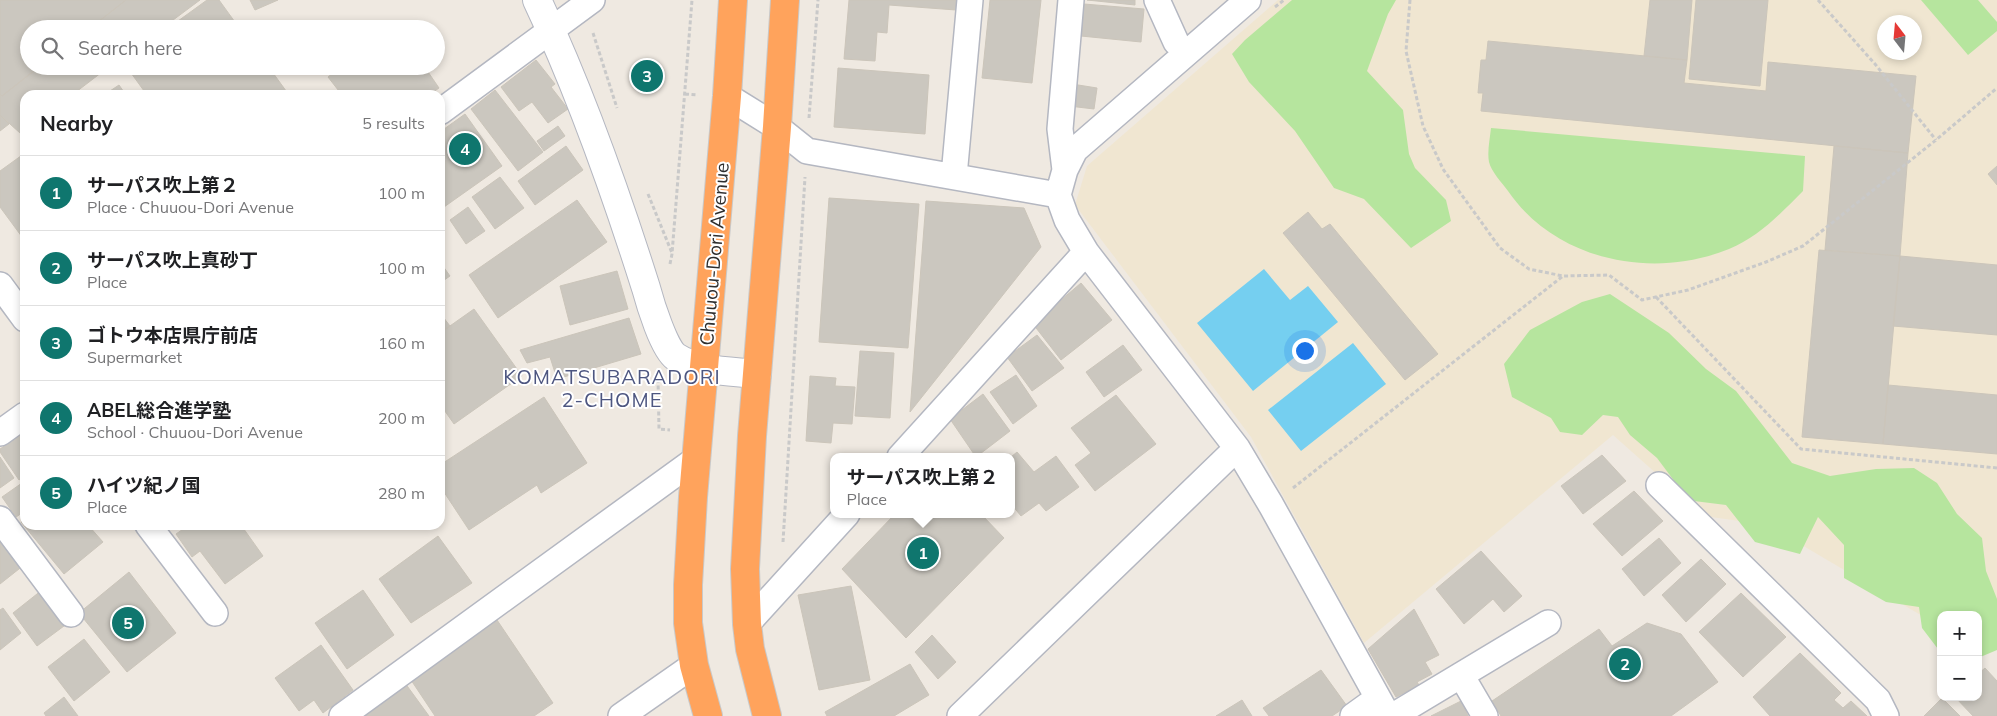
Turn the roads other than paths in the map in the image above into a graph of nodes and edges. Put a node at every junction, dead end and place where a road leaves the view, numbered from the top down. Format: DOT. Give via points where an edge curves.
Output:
graph roads {
  1 [pos="537,0"];
  2 [pos="592,0"];
  3 [pos="733,0"];
  4 [pos="786,0"];
  5 [pos="970,0"];
  6 [pos="1071,0"];
  7 [pos="1157,0"];
  8 [pos="1248,0"];
  9 [pos="551,29"];
  10 [pos="1176,42"];
  11 [pos="727,96"];
  12 [pos="445,108"];
  13 [pos="777,127"];
  14 [pos="1065,170"];
  15 [pos="954,176"];
  16 [pos="1058,195"];
  17 [pos="1086,252"];
  18 [pos="0,285"];
  19 [pos="20,312"];
  20 [pos="704,368"];
  21 [pos="757,374"];
  22 [pos="20,419"];
  23 [pos="0,433"];
  24 [pos="1237,448"];
  25 [pos="904,453"];
  26 [pos="696,459"];
  27 [pos="1659,486"];
  28 [pos="843,518"];
  29 [pos="0,519"];
  30 [pos="152,530"];
  31 [pos="215,613"];
  32 [pos="71,614"];
  33 [pos="1548,623"];
  34 [pos="747,624"];
  35 [pos="694,665"];
  36 [pos="1462,675"];
  37 [pos="1387,710"];
  38 [pos="342,716"];
  39 [pos="622,716"];
  40 [pos="708,716"];
  41 [pos="767,716"];
  42 [pos="960,716"];
  43 [pos="1353,716"];
  44 [pos="1485,716"];
  45 [pos="1886,716"];
  1 -- 9 [label="street"];
  2 -- 9 [label="street"];
  3 -- 11 [label="highway, Chuuou-Dori Avenue"];
  4 -- 13 [label="highway"];
  5 -- 15 [label="street"];
  6 -- 14 [label="street" via="1060,129"];
  7 -- 10 [label="street"];
  8 -- 14 [label="street" via="1075,150"];
  9 -- 12 [label="street"];
  9 -- 20 [label="street" via="596,139 657,325 675,356"];
  11 -- 13 [label="street"];
  11 -- 20 [label="highway, Chuuou-Dori Avenue"];
  13 -- 15 [label="street" via="806,151"];
  13 -- 21 [label="highway"];
  14 -- 16 [label="street"];
  15 -- 16 [label="street"];
  16 -- 17 [label="street" via="1066,220"];
  17 -- 24 [label="street"];
  17 -- 25 [label="street"];
  18 -- 19 [label="street"];
  20 -- 21 [label="street"];
  20 -- 26 [label="highway, Chuuou-Dori Avenue"];
  21 -- 34 [label="highway" via="746,569"];
  22 -- 23 [label="street"];
  24 -- 37 [label="street"];
  24 -- 42 [label="street"];
  26 -- 35 [label="highway, Chuuou-Dori Avenue" via="688,585 688,623"];
  26 -- 38 [label="street"];
  27 -- 45 [label="street" via="1878,700"];
  28 -- 34 [label="street"];
  29 -- 32 [label="street"];
  30 -- 31 [label="street"];
  33 -- 36 [label="street"];
  34 -- 41 [label="highway"];
  35 -- 39 [label="street"];
  35 -- 40 [label="highway, Chuuou-Dori Avenue"];
  36 -- 37 [label="street"];
  36 -- 44 [label="street"];
  37 -- 43 [label="street"];
}
